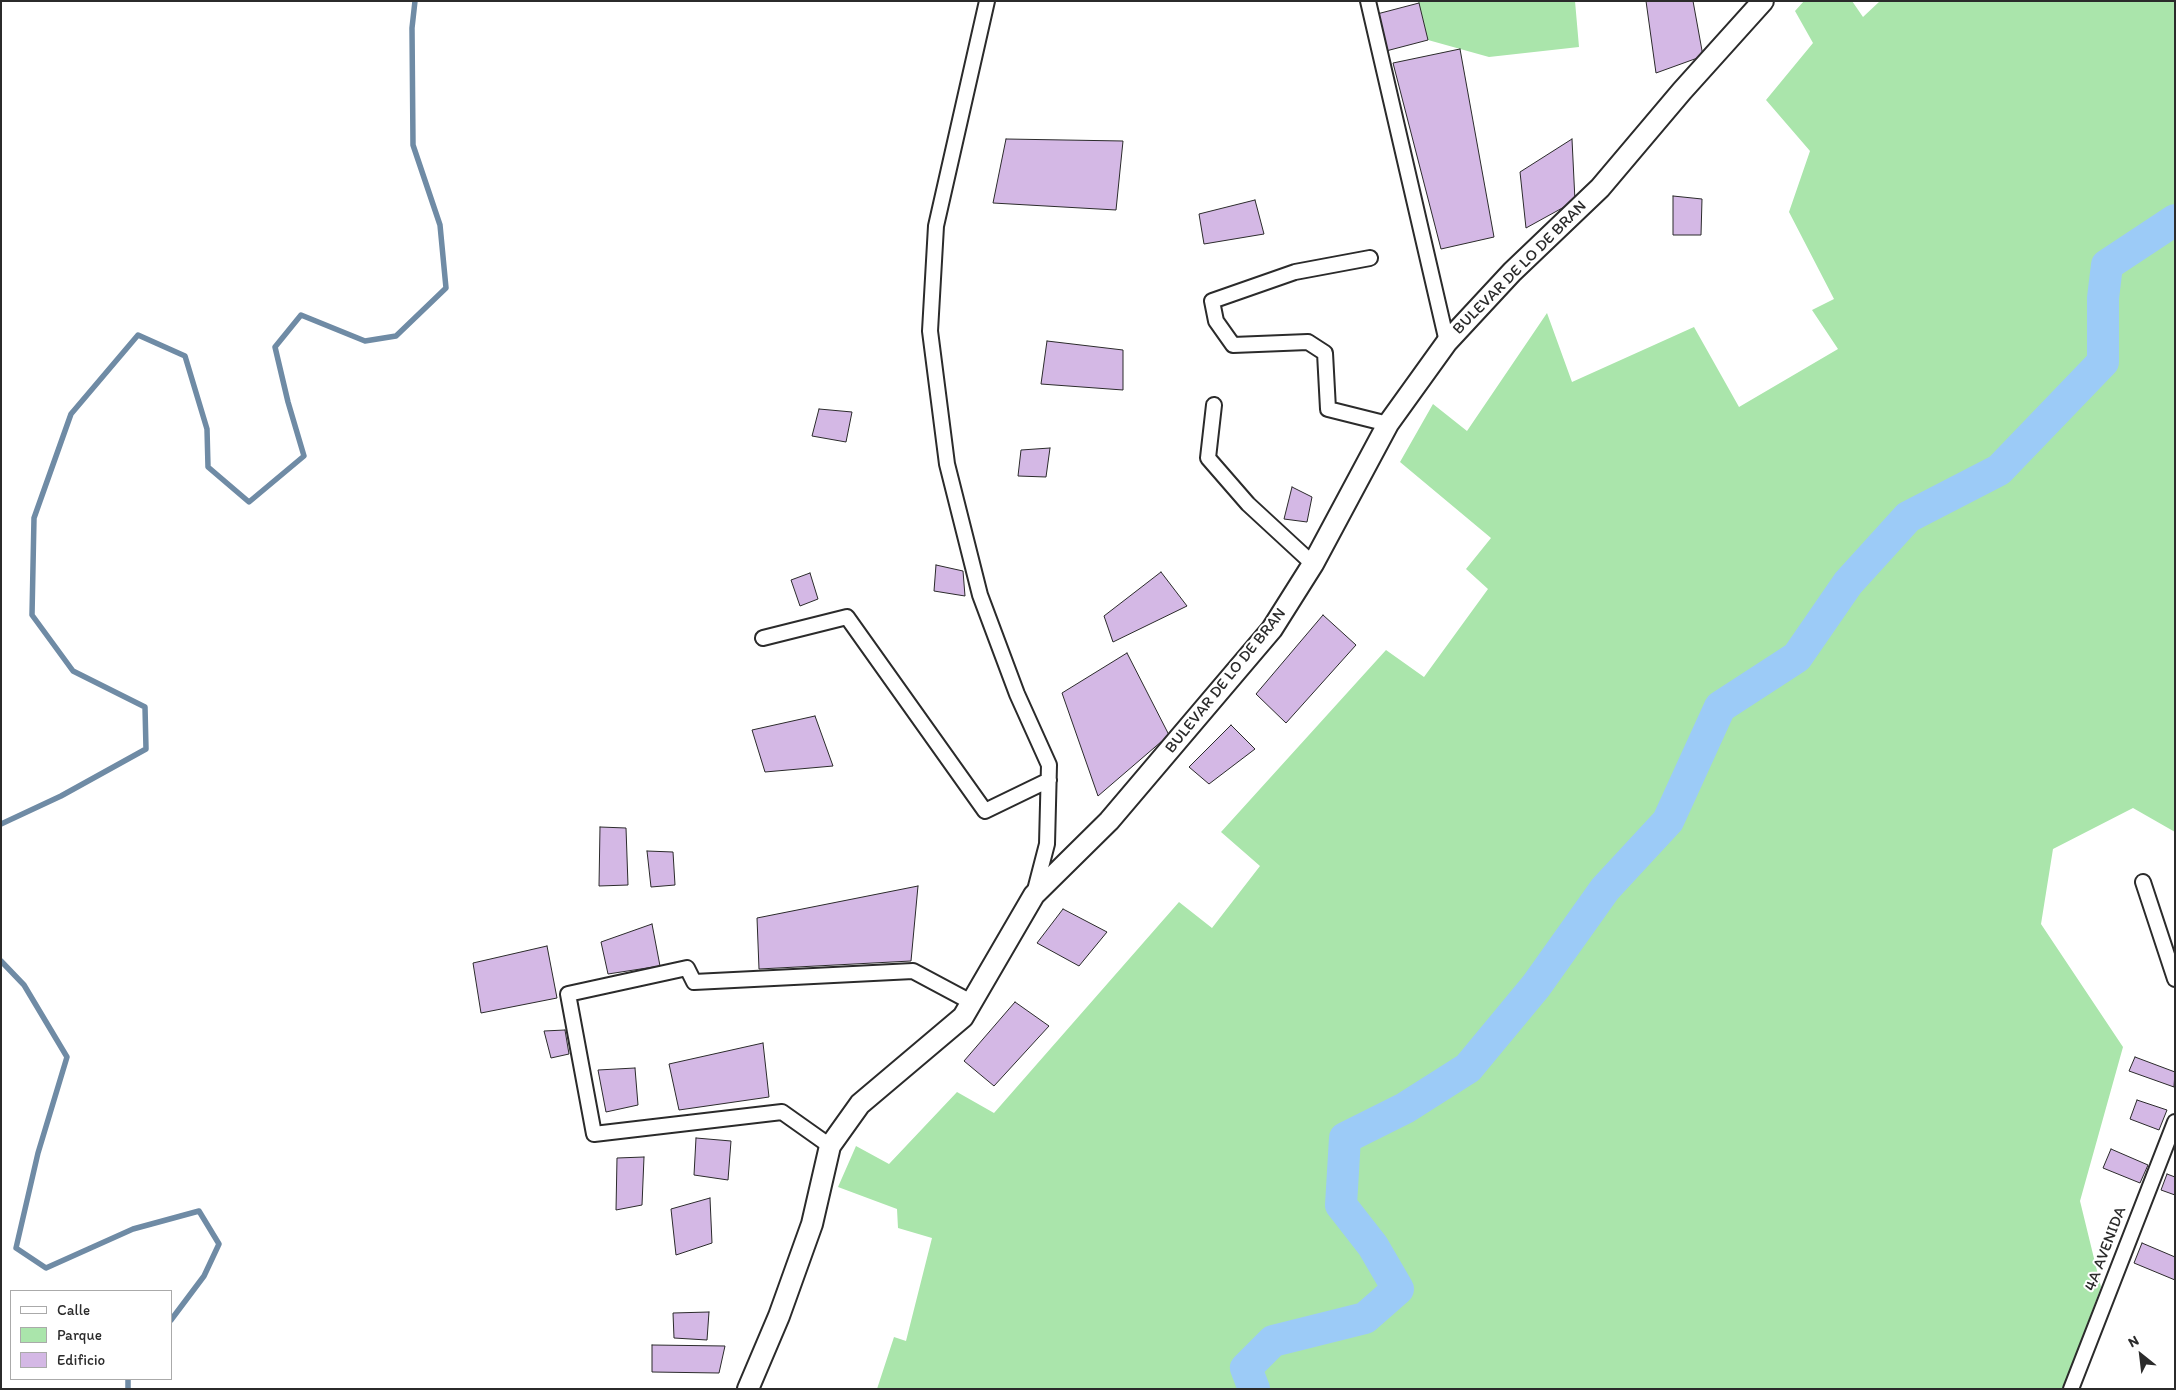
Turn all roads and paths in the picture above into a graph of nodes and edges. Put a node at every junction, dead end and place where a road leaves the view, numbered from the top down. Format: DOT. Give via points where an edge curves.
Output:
graph roads {
  1 [pos="987,1"];
  2 [pos="1368,1"];
  3 [pos="1763,1"];
  4 [pos="1370,258"];
  5 [pos="1447,342"];
  6 [pos="1214,405"];
  7 [pos="1388,424"];
  8 [pos="1313,564"];
  9 [pos="764,638"];
  10 [pos="1049,780"];
  11 [pos="2143,882"];
  12 [pos="1034,895"];
  13 [pos="2175,980"];
  14 [pos="971,1002"];
  15 [pos="2175,1122"];
  16 [pos="830,1146"];
  17 [pos="748,1389"];
  18 [pos="2071,1389"];
  1 -- 10 [label="street" via="936,226 930,332 947,464 980,594 1017,694 1049,765"];
  2 -- 5 [label="street"];
  3 -- 5 [label="street, BULEVAR DE LO DE BRAN" via="1600,188 1512,272"];
  4 -- 7 [label="street" via="1295,272 1212,301 1216,321 1233,346 1308,342 1325,353 1328,409"];
  5 -- 7 [label="street, BULEVAR DE LO DE BRAN"];
  6 -- 8 [label="street" via="1208,458 1248,504"];
  7 -- 8 [label="street, BULEVAR DE LO DE BRAN"];
  8 -- 12 [label="street, BULEVAR DE LO DE BRAN" via="1272,629 1187,731 1109,820"];
  9 -- 10 [label="street" via="847,617 985,811"];
  10 -- 12 [label="street" via="1047,844"];
  11 -- 13 [label="street"];
  12 -- 14 [label="street, BULEVAR DE LO DE BRAN"];
  14 -- 16 [label="street, BULEVAR DE LO DE BRAN" via="963,1017 860,1104"];
  14 -- 16 [label="street" via="913,971 694,982 687,968 568,994 594,1134 782,1112"];
  15 -- 18 [label="street, 4A AVENIDA"];
  16 -- 17 [label="street, BULEVAR DE LO DE BRAN" via="812,1224 779,1316"];
}
